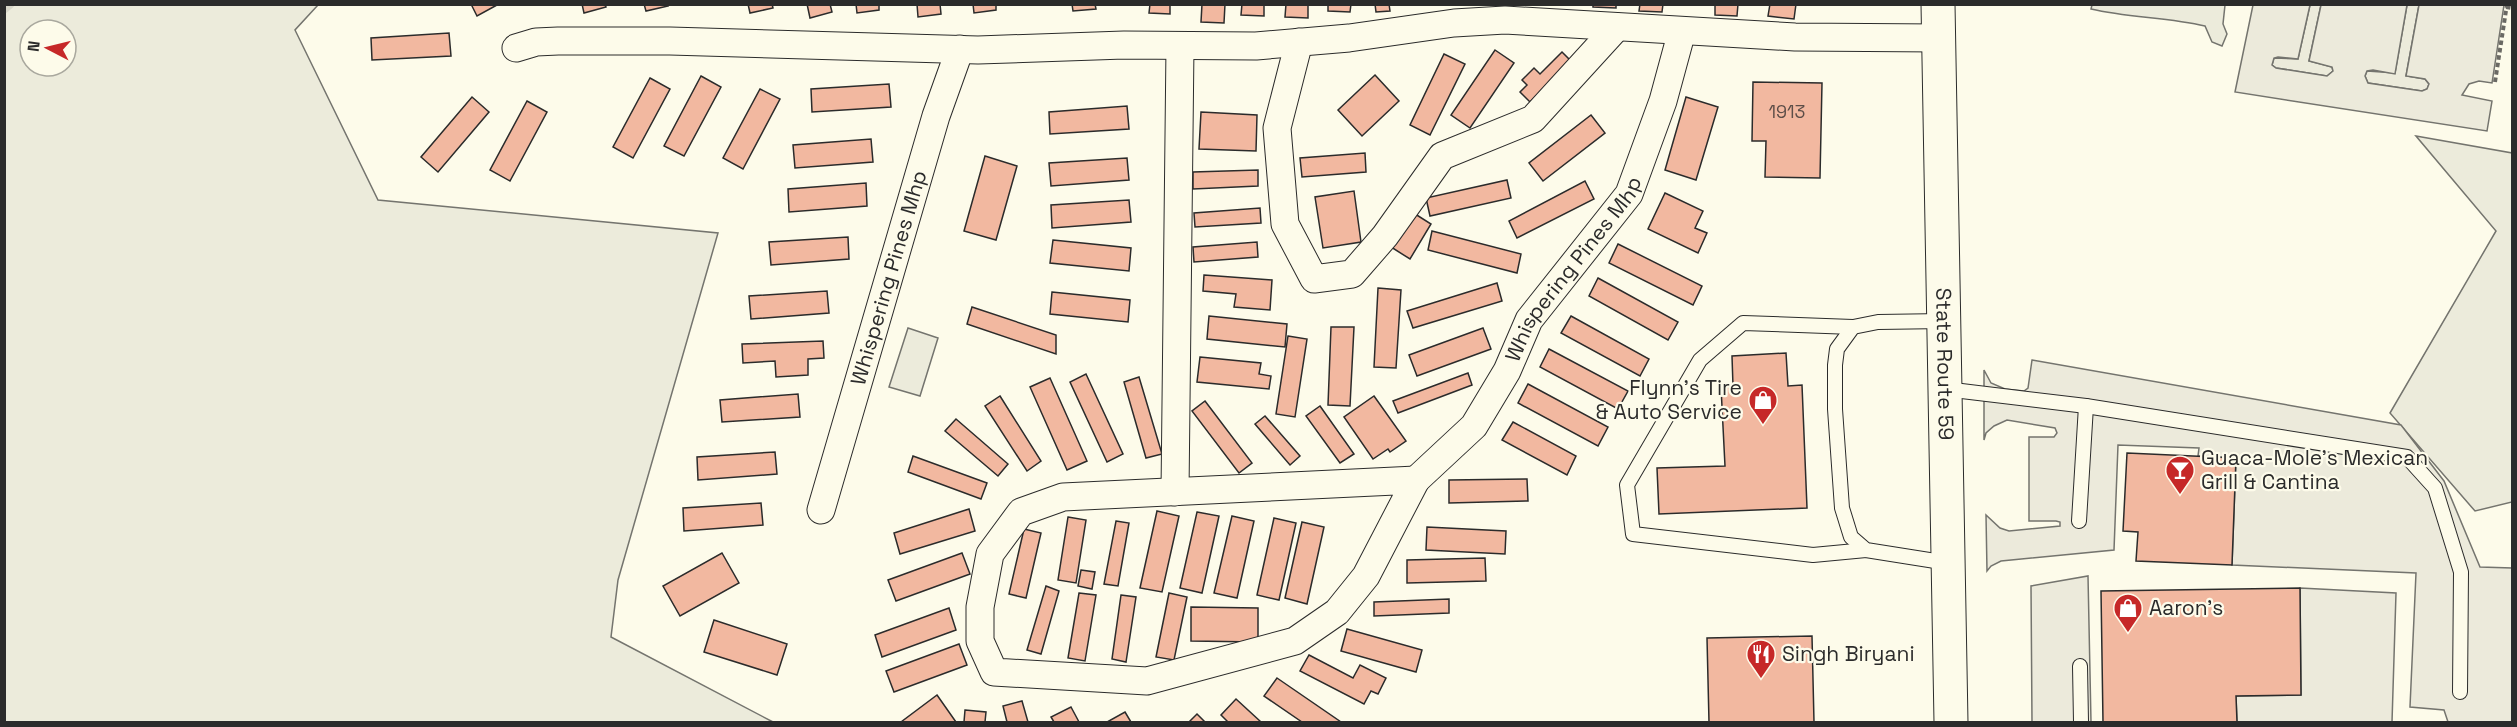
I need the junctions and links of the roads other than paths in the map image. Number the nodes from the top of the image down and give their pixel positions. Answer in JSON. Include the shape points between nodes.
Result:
{"nodes":[{"id":1,"x":1938,"y":4,"type":"edge"},
{"id":2,"x":1617,"y":27,"type":"junction"},
{"id":3,"x":1682,"y":31,"type":"junction"},
{"id":4,"x":1939,"y":38,"type":"junction"},
{"id":5,"x":1299,"y":42,"type":"junction"},
{"id":6,"x":1180,"y":46,"type":"junction"},
{"id":7,"x":516,"y":48,"type":"dead end"},
{"id":8,"x":960,"y":49,"type":"junction"},
{"id":9,"x":1944,"y":321,"type":"junction"},
{"id":10,"x":1854,"y":327,"type":"junction"},
{"id":11,"x":1945,"y":389,"type":"junction"},
{"id":12,"x":2086,"y":406,"type":"junction"},
{"id":13,"x":1416,"y":480,"type":"junction"},
{"id":14,"x":1174,"y":492,"type":"junction"},
{"id":15,"x":821,"y":510,"type":"dead end"},
{"id":16,"x":2079,"y":521,"type":"dead end"},
{"id":17,"x":1866,"y":550,"type":"junction"},
{"id":18,"x":1948,"y":563,"type":"junction"},
{"id":19,"x":2080,"y":666,"type":"dead end"},
{"id":20,"x":2460,"y":692,"type":"dead end"},
{"id":21,"x":1951,"y":723,"type":"edge"},
{"id":22,"x":2081,"y":723,"type":"edge"}],
"edges":[{"from":1,"to":4,"type":"main road","name":"State Route 59"},
{"from":2,"to":3,"type":"street"},
{"from":2,"to":5,"type":"street","via":[[1505,20]]},
{"from":2,"to":5,"type":"street","via":[[1533,119],[1442,156],[1385,236],[1352,274],[1314,279],[1285,224],[1277,128]]},
{"from":3,"to":4,"type":"street"},
{"from":3,"to":13,"type":"street","name":"Whispering Pines Mhp","via":[[1663,101],[1629,194],[1529,320],[1507,371],[1474,426]]},
{"from":4,"to":9,"type":"main road","name":"State Route 59"},
{"from":5,"to":6,"type":"street"},
{"from":6,"to":8,"type":"street"},
{"from":6,"to":14,"type":"street"},
{"from":7,"to":8,"type":"street","via":[[558,40]]},
{"from":8,"to":15,"type":"street","name":"Whispering Pines Mhp","via":[[936,116]]},
{"from":9,"to":10,"type":"lane","via":[[1878,322]]},
{"from":9,"to":11,"type":"main road","name":"State Route 59"},
{"from":10,"to":17,"type":"lane","via":[[1837,349],[1836,420],[1842,508],[1851,537]]},
{"from":10,"to":17,"type":"lane","via":[[1743,323],[1700,360],[1627,485],[1633,534],[1813,555]]},
{"from":11,"to":12,"type":"lane"},
{"from":11,"to":18,"type":"main road","name":"State Route 59"},
{"from":12,"to":16,"type":"lane"},
{"from":12,"to":20,"type":"lane","via":[[2407,457],[2434,488],[2461,572]]},
{"from":13,"to":14,"type":"street","name":"Whispering Pines Mhp"},
{"from":13,"to":14,"type":"street","name":"Whispering Pines Mhp","via":[[1366,576],[1337,612],[1295,641],[1147,681],[994,672],[980,641],[980,607],[990,554],[1021,512],[1063,497]]},
{"from":17,"to":18,"type":"lane"},
{"from":18,"to":21,"type":"main road","name":"State Route 59"},
{"from":19,"to":22,"type":"lane"}]}
